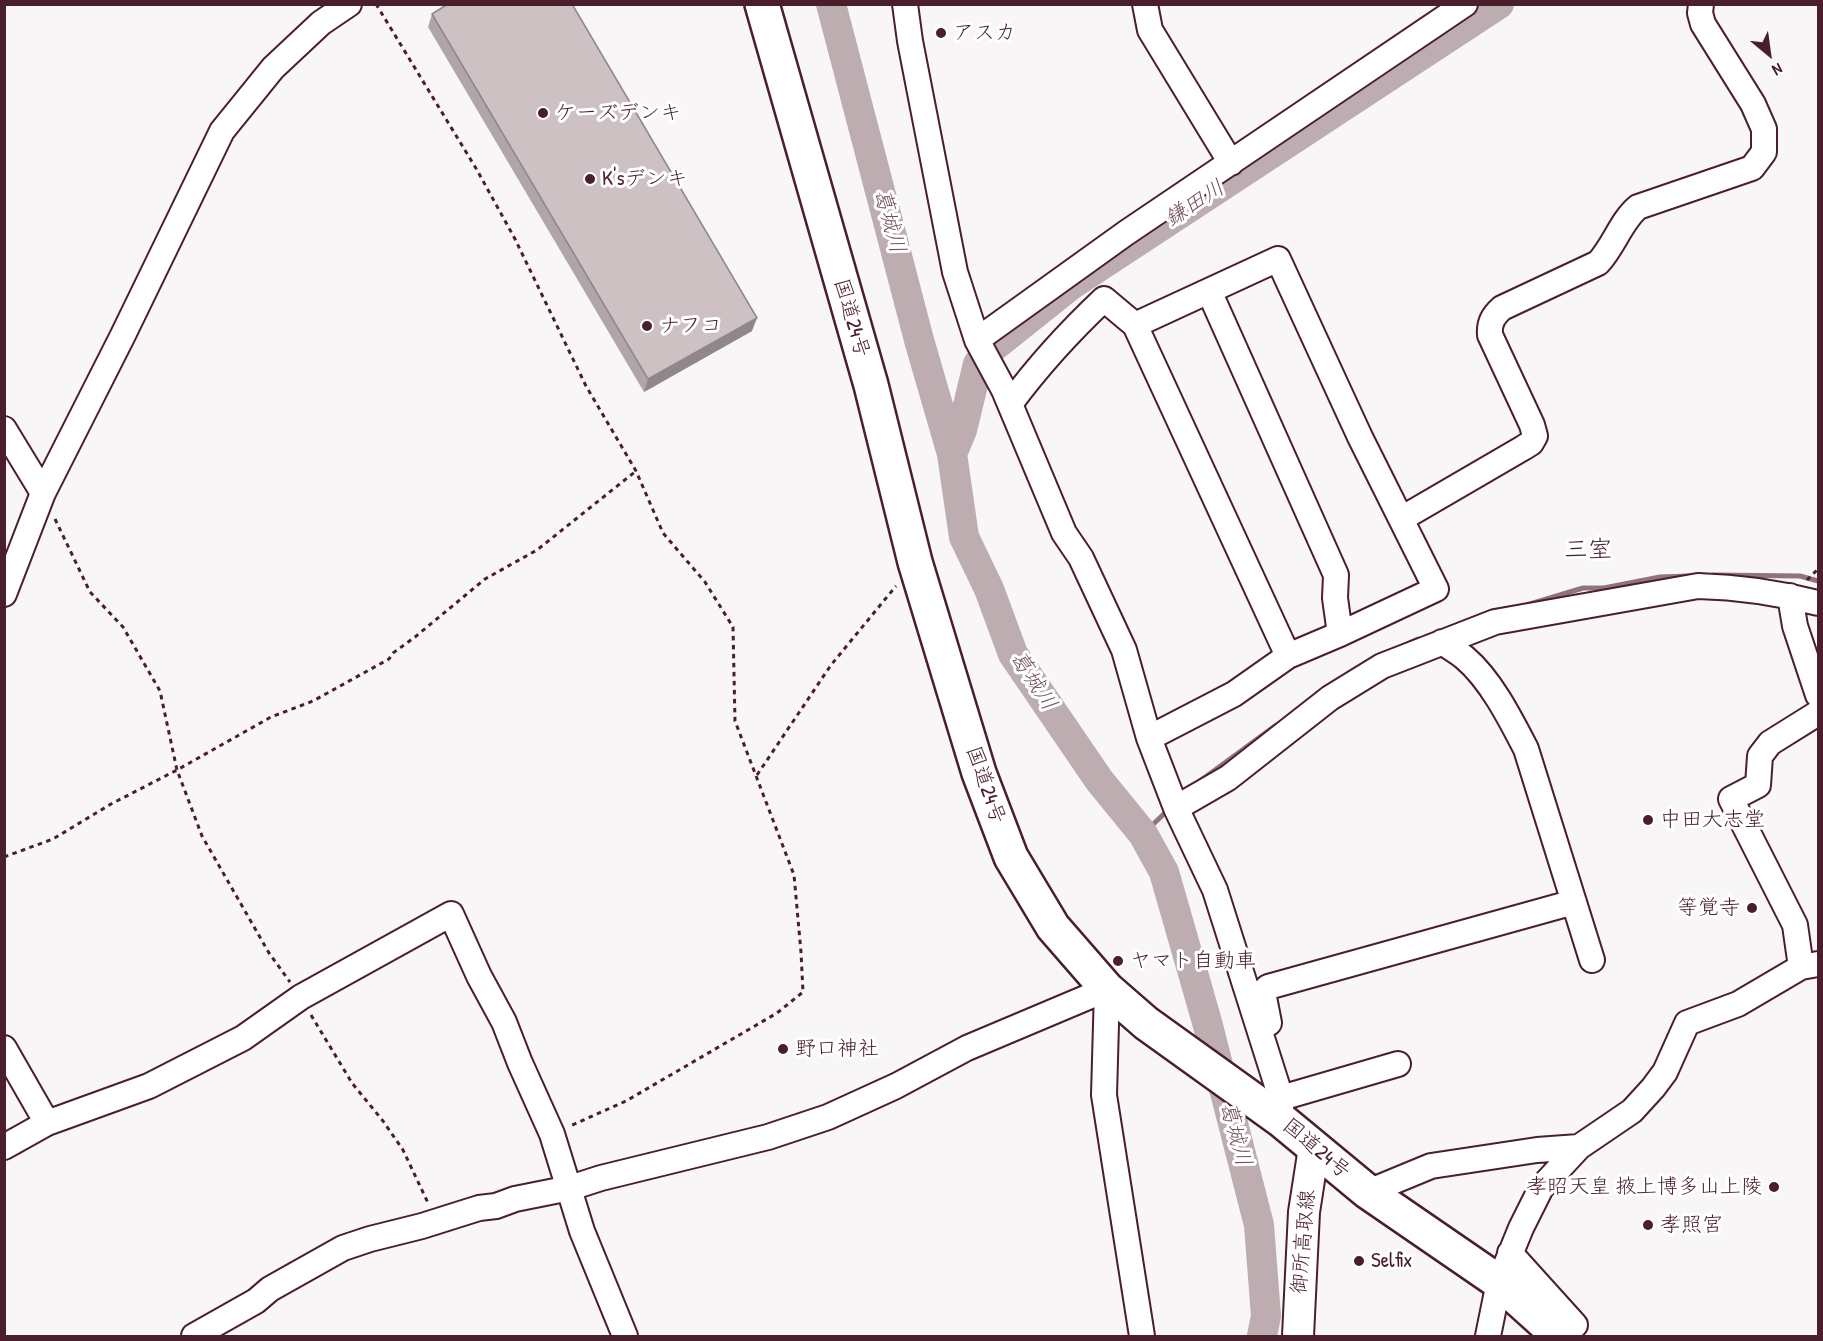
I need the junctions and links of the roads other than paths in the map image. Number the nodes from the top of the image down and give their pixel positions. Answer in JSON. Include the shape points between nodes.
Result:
{"nodes":[{"id":1,"x":350,"y":4,"type":"edge"},
{"id":2,"x":762,"y":4,"type":"edge"},
{"id":3,"x":905,"y":4,"type":"edge"},
{"id":4,"x":1145,"y":4,"type":"edge"},
{"id":5,"x":1465,"y":4,"type":"edge"},
{"id":6,"x":1701,"y":4,"type":"edge"},
{"id":7,"x":1231,"y":163,"type":"junction"},
{"id":8,"x":1209,"y":291,"type":"junction"},
{"id":9,"x":1135,"y":325,"type":"junction"},
{"id":10,"x":977,"y":340,"type":"junction"},
{"id":11,"x":1007,"y":397,"type":"junction"},
{"id":12,"x":4,"y":429,"type":"edge"},
{"id":13,"x":43,"y":493,"type":"junction"},
{"id":14,"x":1401,"y":519,"type":"junction"},
{"id":15,"x":4,"y":594,"type":"edge"},
{"id":16,"x":1790,"y":596,"type":"junction"},
{"id":17,"x":1818,"y":603,"type":"edge"},
{"id":18,"x":1340,"y":634,"type":"junction"},
{"id":19,"x":1442,"y":642,"type":"junction"},
{"id":20,"x":1288,"y":656,"type":"junction"},
{"id":21,"x":1818,"y":695,"type":"edge"},
{"id":22,"x":1818,"y":713,"type":"edge"},
{"id":23,"x":1149,"y":738,"type":"junction"},
{"id":24,"x":1176,"y":808,"type":"junction"},
{"id":25,"x":1574,"y":902,"type":"junction"},
{"id":26,"x":1593,"y":960,"type":"dead end"},
{"id":27,"x":1810,"y":965,"type":"edge"},
{"id":28,"x":1107,"y":989,"type":"junction"},
{"id":29,"x":4,"y":1048,"type":"edge"},
{"id":30,"x":1398,"y":1064,"type":"dead end"},
{"id":31,"x":1277,"y":1104,"type":"junction"},
{"id":32,"x":46,"y":1123,"type":"junction"},
{"id":33,"x":4,"y":1147,"type":"edge"},
{"id":34,"x":1579,"y":1147,"type":"junction"},
{"id":35,"x":1314,"y":1148,"type":"junction"},
{"id":36,"x":570,"y":1188,"type":"junction"},
{"id":37,"x":1368,"y":1192,"type":"junction"},
{"id":38,"x":1505,"y":1268,"type":"junction"},
{"id":39,"x":1573,"y":1333,"type":"edge"},
{"id":40,"x":194,"y":1336,"type":"edge"},
{"id":41,"x":625,"y":1336,"type":"edge"},
{"id":42,"x":1142,"y":1336,"type":"edge"},
{"id":43,"x":1298,"y":1336,"type":"edge"},
{"id":44,"x":1488,"y":1336,"type":"edge"}],
"edges":[{"from":1,"to":13,"type":"street","via":[[321,23],[273,68],[222,131]]},
{"from":2,"to":28,"type":"highway","name":"国道24号","via":[[871,385],[915,562],[979,773],[1011,858],[1053,927]]},
{"from":3,"to":10,"type":"street","via":[[955,272]]},
{"from":4,"to":7,"type":"street","via":[[1150,30]]},
{"from":5,"to":7,"type":"street"},
{"from":6,"to":14,"type":"street","via":[[1703,24],[1753,104],[1764,129],[1764,152],[1752,168],[1638,207],[1598,263],[1496,314],[1490,335],[1535,436],[1523,448]]},
{"from":7,"to":10,"type":"street"},
{"from":8,"to":9,"type":"street"},
{"from":8,"to":14,"type":"street","via":[[1278,259]]},
{"from":8,"to":18,"type":"street","via":[[1336,575]]},
{"from":9,"to":11,"type":"street","via":[[1104,299]]},
{"from":9,"to":20,"type":"street"},
{"from":10,"to":11,"type":"street"},
{"from":11,"to":23,"type":"street","via":[[1065,532],[1124,650]]},
{"from":12,"to":13,"type":"street"},
{"from":13,"to":15,"type":"street"},
{"from":14,"to":18,"type":"street","via":[[1436,590]]},
{"from":16,"to":17,"type":"street"},
{"from":16,"to":19,"type":"street","via":[[1698,586],[1496,622]]},
{"from":16,"to":21,"type":"street","via":[[1795,626]]},
{"from":18,"to":20,"type":"street"},
{"from":19,"to":24,"type":"street","via":[[1382,666],[1330,698],[1228,778]]},
{"from":19,"to":25,"type":"street","via":[[1467,659],[1511,719],[1526,749]]},
{"from":20,"to":23,"type":"street","via":[[1234,694]]},
{"from":22,"to":27,"type":"street","via":[[1770,743],[1760,756],[1758,785],[1731,799],[1795,925]]},
{"from":23,"to":24,"type":"street"},
{"from":24,"to":31,"type":"street","via":[[1215,890]]},
{"from":25,"to":26,"type":"street"},
{"from":25,"to":31,"type":"street","via":[[1268,987],[1263,992],[1264,1005],[1280,1066]]},
{"from":27,"to":34,"type":"street","via":[[1738,1004],[1687,1023],[1665,1072],[1653,1088],[1632,1111]]},
{"from":28,"to":31,"type":"highway","name":"国道24号","via":[[1146,1023]]},
{"from":28,"to":36,"type":"street","via":[[967,1048],[828,1117],[768,1137]]},
{"from":28,"to":42,"type":"street","via":[[1104,1095]]},
{"from":29,"to":32,"type":"street"},
{"from":30,"to":31,"type":"street"},
{"from":31,"to":35,"type":"highway","name":"国道24号"},
{"from":32,"to":33,"type":"street"},
{"from":32,"to":36,"type":"street","via":[[149,1086],[243,1038],[300,997],[451,914],[504,1022],[552,1134]]},
{"from":34,"to":37,"type":"street","via":[[1431,1166]]},
{"from":34,"to":38,"type":"street","via":[[1541,1188]]},
{"from":35,"to":37,"type":"highway","name":"国道24号"},
{"from":35,"to":43,"type":"main road","name":"御所高取線","via":[[1304,1212]]},
{"from":36,"to":40,"type":"street","via":[[479,1208],[343,1248]]},
{"from":36,"to":41,"type":"street","via":[[582,1231]]},
{"from":37,"to":38,"type":"highway","name":"国道24号"},
{"from":38,"to":39,"type":"highway","name":"国道24号","via":[[1541,1318]]},
{"from":38,"to":44,"type":"street"}]}
